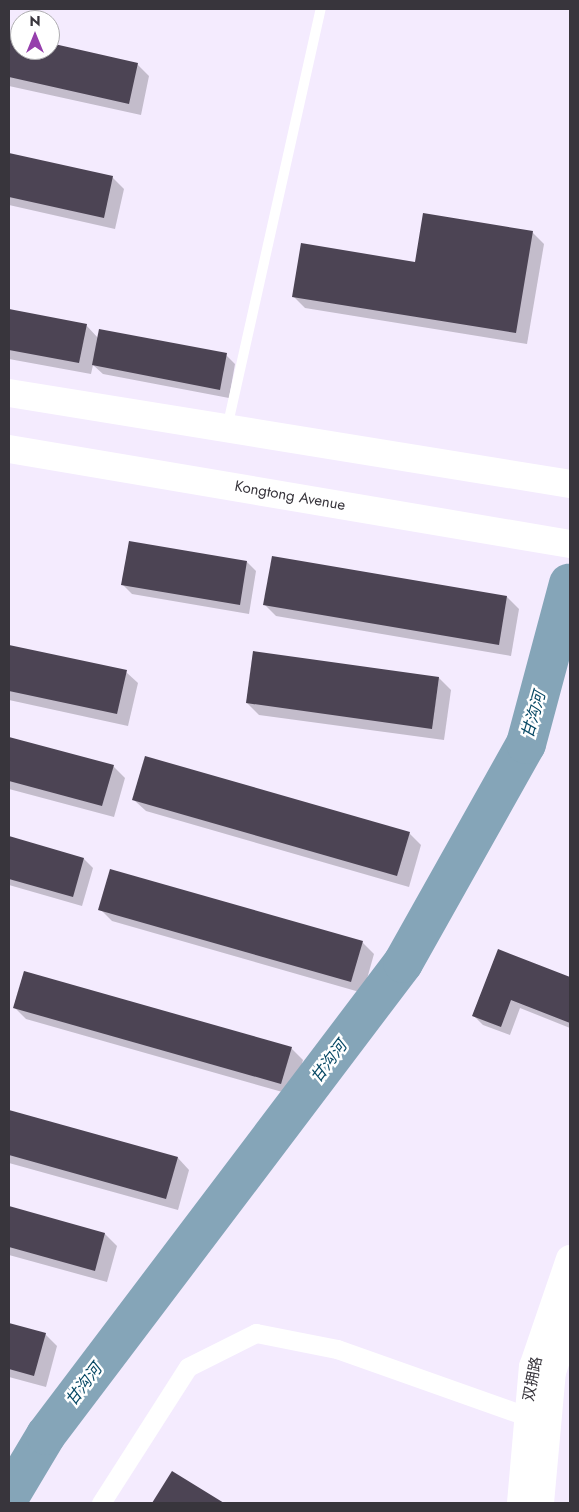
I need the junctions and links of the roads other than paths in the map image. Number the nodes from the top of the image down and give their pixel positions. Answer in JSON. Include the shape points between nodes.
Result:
{"nodes":[{"id":1,"x":321,"y":9,"type":"edge"},
{"id":2,"x":9,"y":393,"type":"edge"},
{"id":3,"x":227,"y":429,"type":"junction"},
{"id":4,"x":9,"y":449,"type":"edge"},
{"id":5,"x":570,"y":484,"type":"edge"},
{"id":6,"x":570,"y":544,"type":"edge"},
{"id":7,"x":570,"y":1259,"type":"edge"},
{"id":8,"x":570,"y":1318,"type":"edge"},
{"id":9,"x":526,"y":1416,"type":"junction"},
{"id":10,"x":101,"y":1503,"type":"edge"},
{"id":11,"x":521,"y":1503,"type":"edge"},
{"id":12,"x":540,"y":1503,"type":"edge"}],
"edges":[{"from":1,"to":3,"type":"lane"},
{"from":2,"to":3,"type":"main road"},
{"from":3,"to":5,"type":"main road"},
{"from":4,"to":6,"type":"main road","name":"Kongtong Avenue"},
{"from":7,"to":9,"type":"main road","name":"双拥路","via":[[533,1366]]},
{"from":8,"to":12,"type":"main road","name":"双拥路","via":[[552,1372]]},
{"from":9,"to":10,"type":"street","via":[[337,1349],[256,1333],[188,1367]]},
{"from":9,"to":11,"type":"main road","name":"双拥路"}]}
